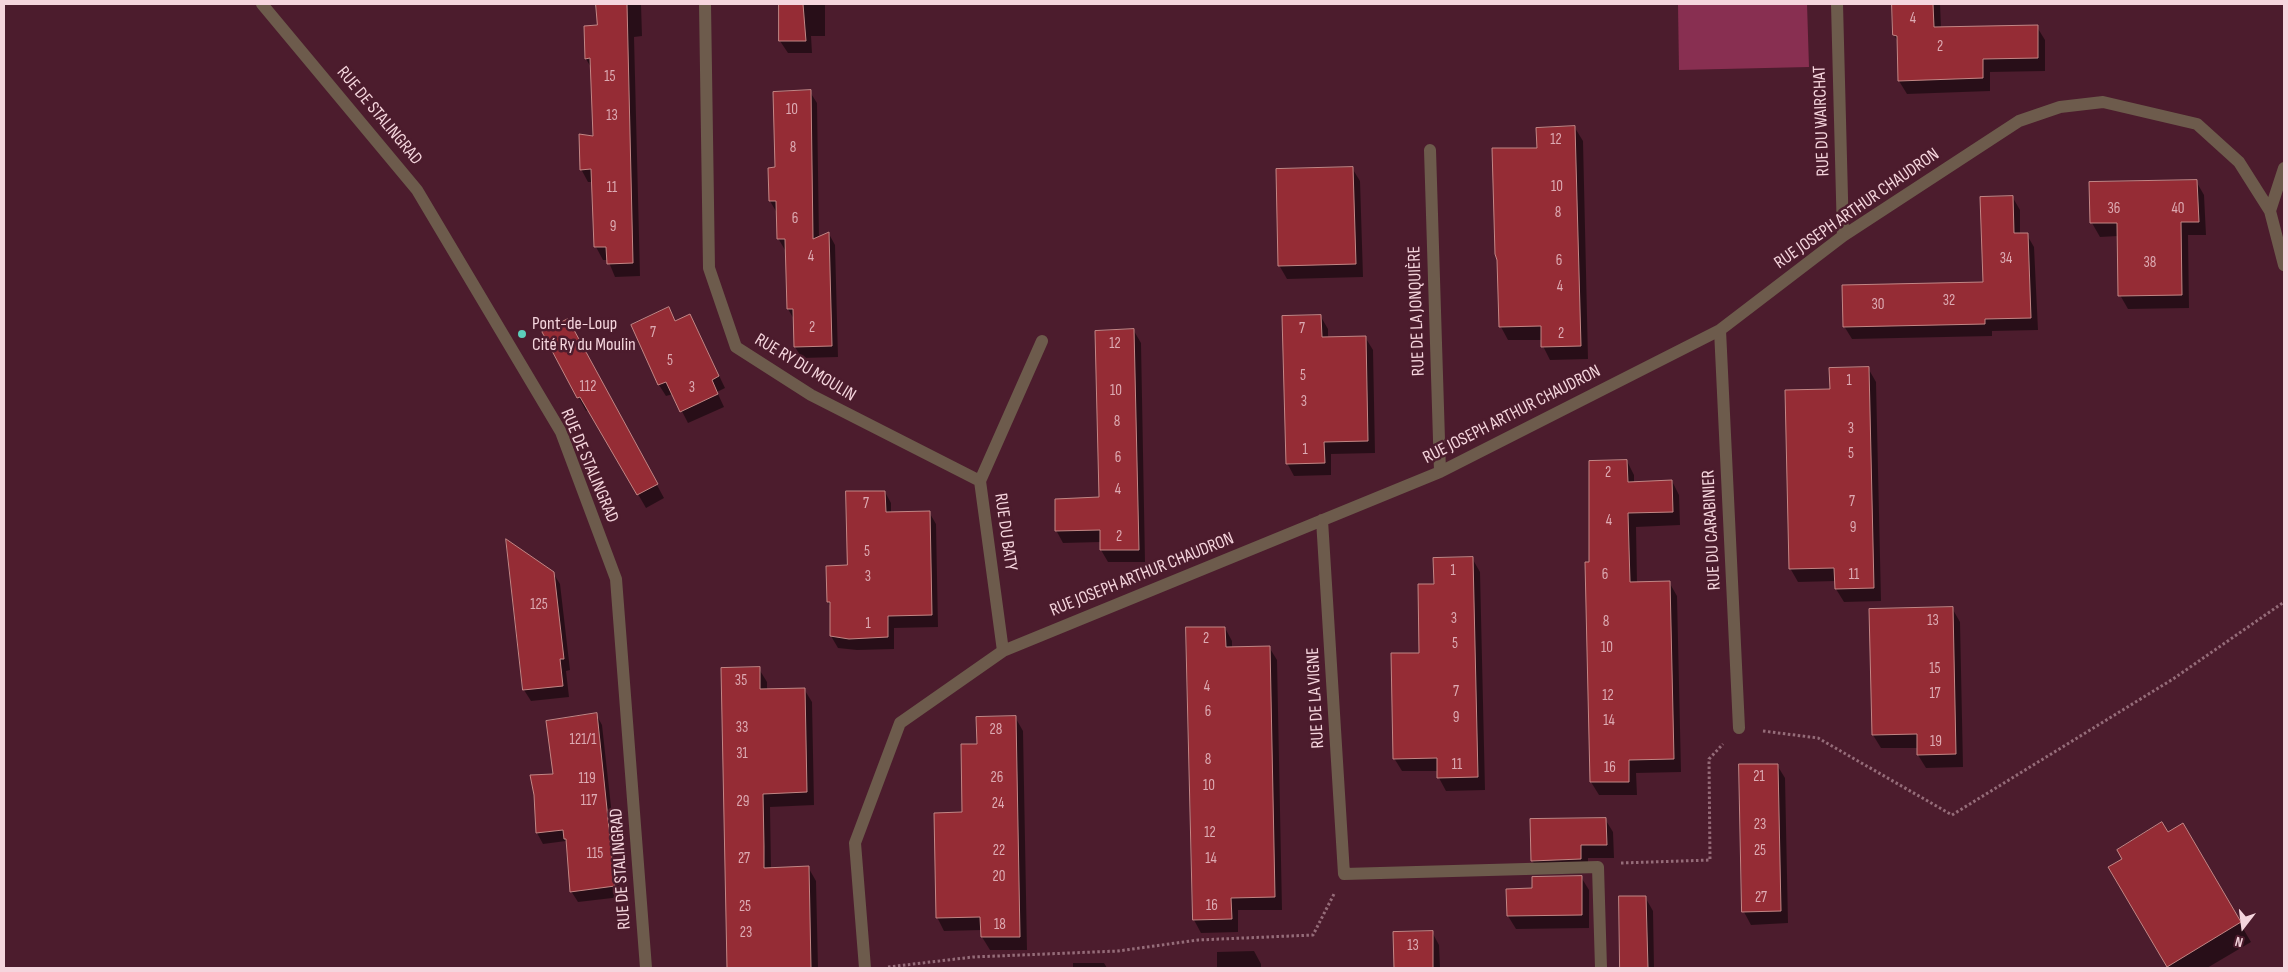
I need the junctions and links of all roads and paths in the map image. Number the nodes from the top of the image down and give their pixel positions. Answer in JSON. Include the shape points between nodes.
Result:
{"nodes":[{"id":1,"x":262,"y":4,"type":"edge"},
{"id":2,"x":705,"y":4,"type":"edge"},
{"id":3,"x":1836,"y":4,"type":"edge"},
{"id":4,"x":1430,"y":150,"type":"dead end"},
{"id":5,"x":2284,"y":168,"type":"edge"},
{"id":6,"x":2270,"y":211,"type":"junction"},
{"id":7,"x":1843,"y":236,"type":"junction"},
{"id":8,"x":2284,"y":265,"type":"edge"},
{"id":9,"x":1720,"y":330,"type":"junction"},
{"id":10,"x":1042,"y":342,"type":"dead end"},
{"id":11,"x":1440,"y":472,"type":"junction"},
{"id":12,"x":980,"y":481,"type":"junction"},
{"id":13,"x":1322,"y":520,"type":"junction"},
{"id":14,"x":2284,"y":602,"type":"edge"},
{"id":15,"x":1003,"y":651,"type":"junction"},
{"id":16,"x":1739,"y":728,"type":"junction"},
{"id":17,"x":1598,"y":867,"type":"junction"},
{"id":18,"x":1344,"y":874,"type":"junction"},
{"id":19,"x":881,"y":967,"type":"edge"},
{"id":20,"x":646,"y":968,"type":"edge"},
{"id":21,"x":865,"y":968,"type":"edge"},
{"id":22,"x":1601,"y":968,"type":"edge"}],
"edges":[{"from":1,"to":20,"type":"street","name":"RUE DE STALINGRAD","via":[[417,190],[561,432],[616,578]]},
{"from":2,"to":12,"type":"street","name":"RUE RY DU MOULIN","via":[[709,268],[736,347],[811,395]]},
{"from":3,"to":7,"type":"street","name":"RUE DU WAIRCHAT"},
{"from":4,"to":11,"type":"street","name":"RUE DE LA JONQUIÈRE"},
{"from":5,"to":6,"type":"street"},
{"from":6,"to":7,"type":"street","name":"RUE JOSEPH ARTHUR CHAUDRON","via":[[2239,162],[2197,124],[2103,102],[2060,107],[2019,121]]},
{"from":6,"to":8,"type":"street","name":"RUE JOSEPH ARTHUR CHAUDRON"},
{"from":7,"to":9,"type":"street","name":"RUE JOSEPH ARTHUR CHAUDRON"},
{"from":9,"to":11,"type":"street","name":"RUE JOSEPH ARTHUR CHAUDRON"},
{"from":9,"to":16,"type":"street","name":"RUE DU CARABINIER"},
{"from":10,"to":12,"type":"street","name":"RUE DU BATY"},
{"from":11,"to":13,"type":"street","name":"RUE JOSEPH ARTHUR CHAUDRON"},
{"from":12,"to":15,"type":"street","name":"RUE DU BATY"},
{"from":13,"to":15,"type":"street","name":"RUE JOSEPH ARTHUR CHAUDRON"},
{"from":13,"to":18,"type":"street","name":"RUE DE LA VIGNE"},
{"from":14,"to":16,"type":"path","via":[[2174,679],[1952,816],[1818,738]]},
{"from":15,"to":21,"type":"street","name":"RUE JOSEPH ARTHUR CHAUDRON","via":[[900,723],[855,843]]},
{"from":16,"to":17,"type":"path","via":[[1709,759],[1710,860],[1617,863]]},
{"from":17,"to":18,"type":"street"},
{"from":17,"to":22,"type":"street"},
{"from":18,"to":19,"type":"path","via":[[1313,935],[1198,940],[1118,951],[973,957]]}]}
